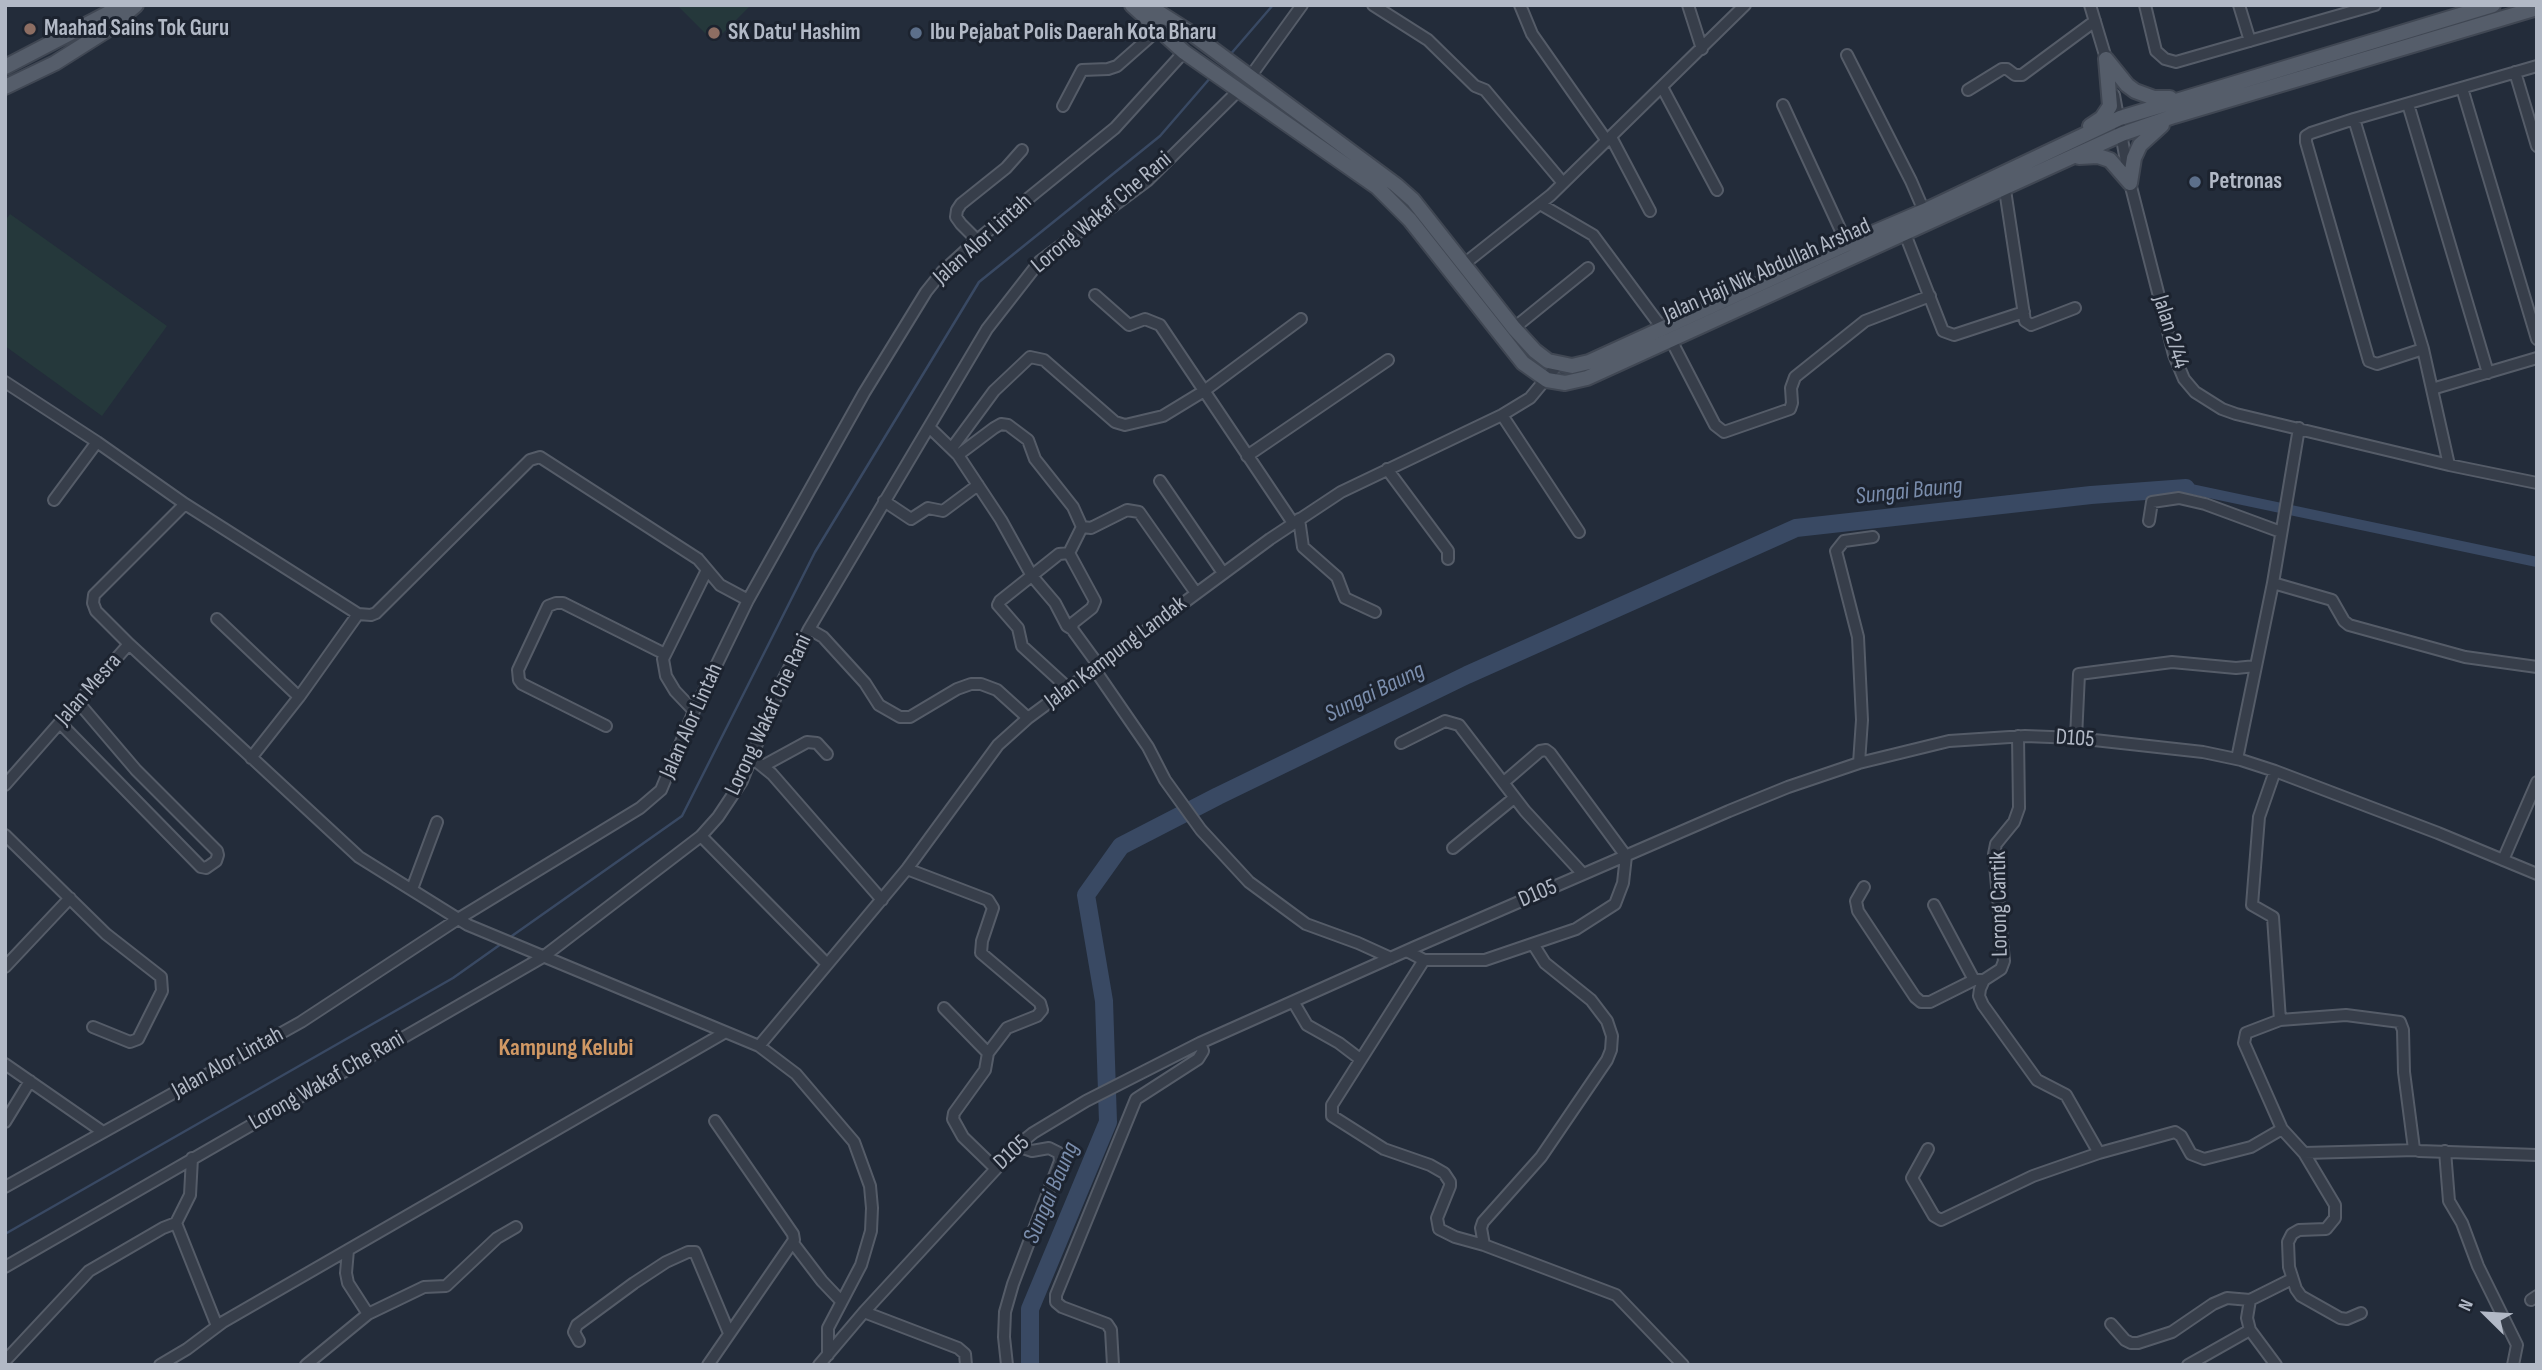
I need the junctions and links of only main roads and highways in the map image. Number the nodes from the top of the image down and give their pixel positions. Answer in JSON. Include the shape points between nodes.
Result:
{"nodes":[{"id":1,"x":124,"y":5,"type":"edge"},
{"id":2,"x":136,"y":5,"type":"edge"},
{"id":3,"x":1132,"y":5,"type":"edge"},
{"id":4,"x":1147,"y":5,"type":"edge"},
{"id":5,"x":2493,"y":5,"type":"edge"},
{"id":6,"x":2537,"y":8,"type":"edge"},
{"id":7,"x":2453,"y":11,"type":"edge"},
{"id":8,"x":5,"y":67,"type":"edge"},
{"id":9,"x":5,"y":87,"type":"edge"},
{"id":10,"x":2189,"y":97,"type":"junction"},
{"id":11,"x":2174,"y":116,"type":"junction"},
{"id":12,"x":2066,"y":143,"type":"junction"},
{"id":13,"x":2075,"y":157,"type":"junction"},
{"id":14,"x":1667,"y":334,"type":"junction"}],
"edges":[{"from":1,"to":8,"type":"main road"},
{"from":2,"to":9,"type":"main road","via":[[55,63]]},
{"from":3,"to":14,"type":"main road","name":"Jalan Haji Nik Abdullah Arshad","via":[[1187,54],[1395,203],[1523,363],[1547,380],[1565,383],[1587,378]]},
{"from":4,"to":14,"type":"main road","name":"Jalan Haji Nik Abdullah Arshad","via":[[1413,200],[1514,328],[1548,360],[1572,366]]},
{"from":5,"to":7,"type":"main road","name":"Jalan Haji Nik Abdullah Arshad"},
{"from":6,"to":11,"type":"main road","name":"Jalan Haji Nik Abdullah Arshad"},
{"from":7,"to":10,"type":"main road","name":"Jalan Haji Nik Abdullah Arshad"},
{"from":10,"to":12,"type":"main road","name":"Jalan Haji Nik Abdullah Arshad","via":[[2120,118]]},
{"from":10,"to":12,"type":"main road","via":[[2143,95],[2127,85],[2106,59],[2111,99],[2107,112]]},
{"from":11,"to":13,"type":"main road","name":"Jalan Haji Nik Abdullah Arshad"},
{"from":11,"to":13,"type":"main road","via":[[2144,138],[2134,158],[2130,183],[2104,157]]},
{"from":12,"to":14,"type":"main road","name":"Jalan Haji Nik Abdullah Arshad"},
{"from":13,"to":14,"type":"main road","name":"Jalan Haji Nik Abdullah Arshad"}]}
